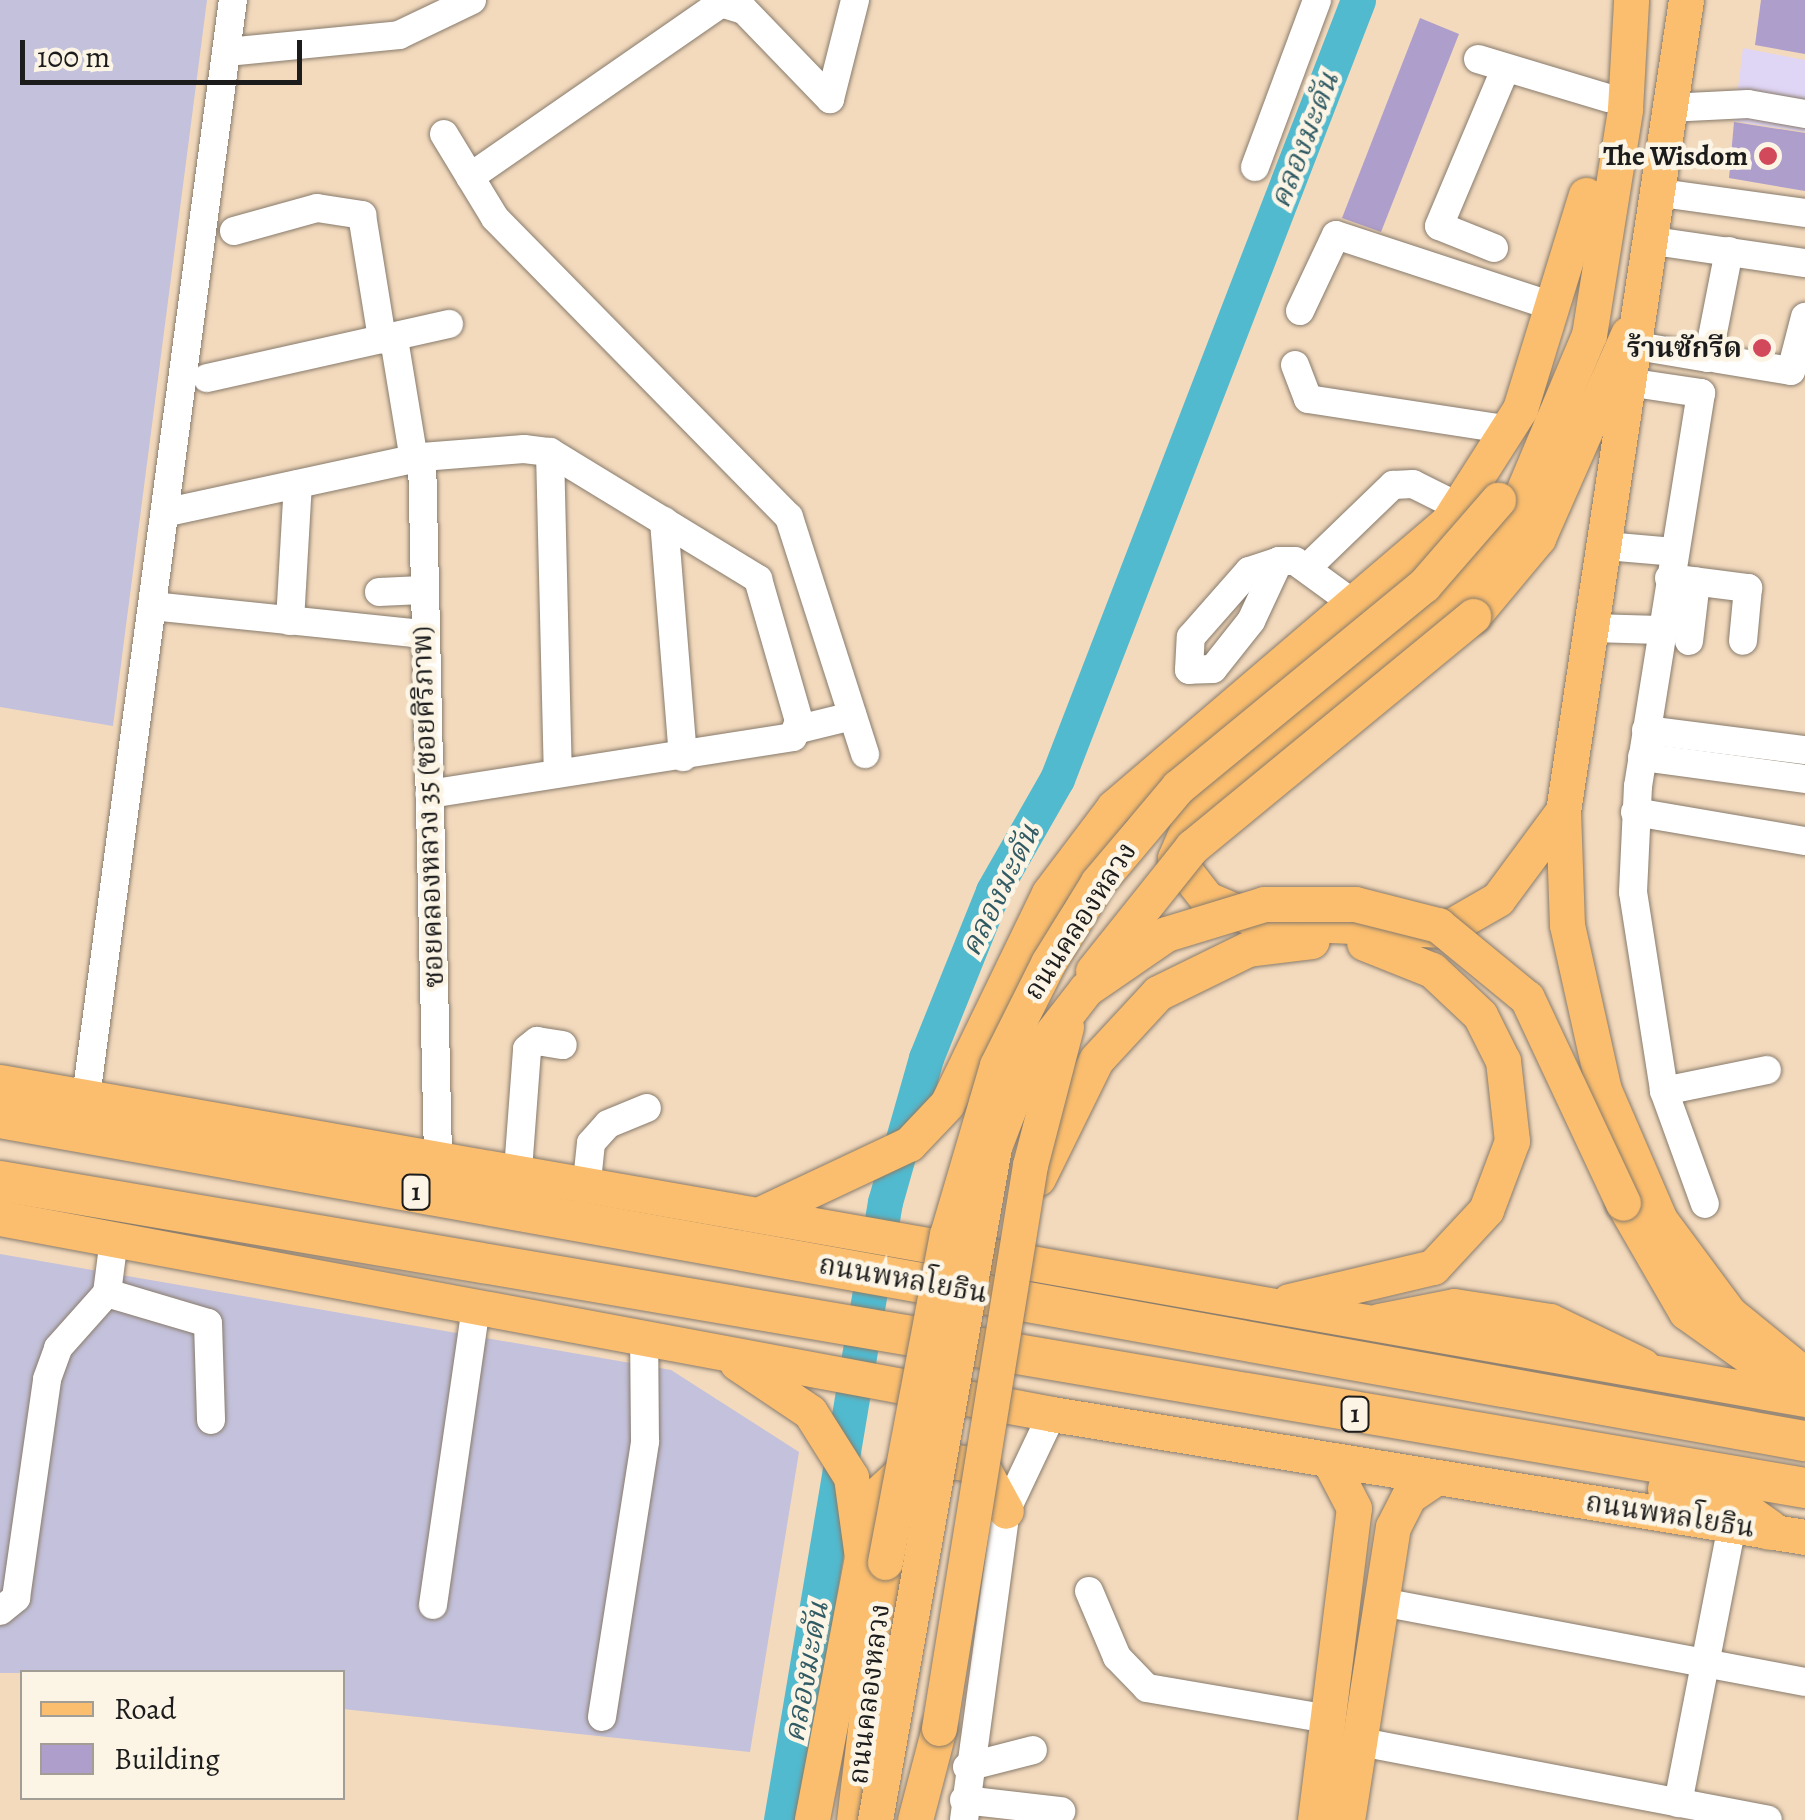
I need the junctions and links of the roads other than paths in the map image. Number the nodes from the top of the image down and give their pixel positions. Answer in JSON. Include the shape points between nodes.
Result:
{"nodes":[{"id":1,"x":233,"y":0,"type":"edge"},
{"id":2,"x":472,"y":0,"type":"edge"},
{"id":3,"x":855,"y":0,"type":"edge"},
{"id":4,"x":1317,"y":0,"type":"edge"},
{"id":5,"x":1631,"y":0,"type":"edge"},
{"id":6,"x":1686,"y":0,"type":"edge"},
{"id":7,"x":227,"y":52,"type":"junction"},
{"id":8,"x":1478,"y":59,"type":"dead end"},
{"id":9,"x":1622,"y":64,"type":"junction"},
{"id":10,"x":1505,"y":70,"type":"junction"},
{"id":11,"x":1608,"y":98,"type":"junction"},
{"id":12,"x":1668,"y":108,"type":"junction"},
{"id":13,"x":1805,"y":114,"type":"edge"},
{"id":14,"x":444,"y":134,"type":"dead end"},
{"id":15,"x":1255,"y":167,"type":"dead end"},
{"id":16,"x":470,"y":178,"type":"junction"},
{"id":17,"x":1654,"y":192,"type":"junction"},
{"id":18,"x":1586,"y":195,"type":"junction"},
{"id":19,"x":1805,"y":213,"type":"edge"},
{"id":20,"x":234,"y":231,"type":"dead end"},
{"id":21,"x":1647,"y":240,"type":"junction"},
{"id":22,"x":1494,"y":248,"type":"dead end"},
{"id":23,"x":1729,"y":251,"type":"junction"},
{"id":24,"x":1805,"y":263,"type":"edge"},
{"id":25,"x":1552,"y":306,"type":"junction"},
{"id":26,"x":1636,"y":309,"type":"junction"},
{"id":27,"x":1300,"y":311,"type":"dead end"},
{"id":28,"x":1805,"y":317,"type":"edge"},
{"id":29,"x":448,"y":324,"type":"dead end"},
{"id":30,"x":388,"y":339,"type":"junction"},
{"id":31,"x":1637,"y":346,"type":"junction"},
{"id":32,"x":1718,"y":359,"type":"dead end"},
{"id":33,"x":1295,"y":365,"type":"dead end"},
{"id":34,"x":207,"y":378,"type":"dead end"},
{"id":35,"x":1634,"y":382,"type":"junction"},
{"id":36,"x":1510,"y":430,"type":"junction"},
{"id":37,"x":550,"y":452,"type":"junction"},
{"id":38,"x":418,"y":459,"type":"junction"},
{"id":39,"x":298,"y":484,"type":"junction"},
{"id":40,"x":1459,"y":507,"type":"junction"},
{"id":41,"x":168,"y":512,"type":"junction"},
{"id":42,"x":664,"y":521,"type":"junction"},
{"id":43,"x":1606,"y":546,"type":"junction"},
{"id":44,"x":1279,"y":561,"type":"dead end"},
{"id":45,"x":1309,"y":566,"type":"junction"},
{"id":46,"x":1680,"y":570,"type":"junction"},
{"id":47,"x":422,"y":590,"type":"junction"},
{"id":48,"x":379,"y":592,"type":"dead end"},
{"id":49,"x":1354,"y":604,"type":"junction"},
{"id":50,"x":152,"y":606,"type":"junction"},
{"id":51,"x":290,"y":621,"type":"junction"},
{"id":52,"x":1592,"y":628,"type":"junction"},
{"id":53,"x":1660,"y":630,"type":"junction"},
{"id":54,"x":422,"y":634,"type":"junction"},
{"id":55,"x":1743,"y":641,"type":"dead end"},
{"id":56,"x":1689,"y":642,"type":"dead end"},
{"id":57,"x":1218,"y":714,"type":"junction"},
{"id":58,"x":852,"y":716,"type":"junction"},
{"id":59,"x":800,"y":730,"type":"junction"},
{"id":60,"x":1644,"y":743,"type":"junction"},
{"id":61,"x":1805,"y":750,"type":"edge"},
{"id":62,"x":865,"y":754,"type":"dead end"},
{"id":63,"x":683,"y":757,"type":"junction"},
{"id":64,"x":558,"y":773,"type":"junction"},
{"id":65,"x":1805,"y":780,"type":"edge"},
{"id":66,"x":428,"y":794,"type":"junction"},
{"id":67,"x":1563,"y":811,"type":"junction"},
{"id":68,"x":1635,"y":812,"type":"junction"},
{"id":69,"x":1805,"y":841,"type":"edge"},
{"id":70,"x":1176,"y":852,"type":"junction"},
{"id":71,"x":563,"y":1045,"type":"dead end"},
{"id":72,"x":1767,"y":1070,"type":"dead end"},
{"id":73,"x":0,"y":1082,"type":"edge"},
{"id":74,"x":1664,"y":1091,"type":"junction"},
{"id":75,"x":86,"y":1097,"type":"junction"},
{"id":76,"x":647,"y":1108,"type":"dead end"},
{"id":77,"x":0,"y":1118,"type":"edge"},
{"id":78,"x":438,"y":1157,"type":"junction"},
{"id":79,"x":518,"y":1170,"type":"junction"},
{"id":80,"x":0,"y":1180,"type":"edge"},
{"id":81,"x":587,"y":1181,"type":"junction"},
{"id":82,"x":1705,"y":1204,"type":"dead end"},
{"id":83,"x":760,"y":1214,"type":"junction"},
{"id":84,"x":1022,"y":1217,"type":"junction"},
{"id":85,"x":0,"y":1218,"type":"edge"},
{"id":86,"x":114,"y":1239,"type":"junction"},
{"id":87,"x":835,"y":1248,"type":"junction"},
{"id":88,"x":919,"y":1264,"type":"junction"},
{"id":89,"x":107,"y":1293,"type":"junction"},
{"id":90,"x":476,"y":1305,"type":"junction"},
{"id":91,"x":1268,"y":1305,"type":"junction"},
{"id":92,"x":644,"y":1336,"type":"junction"},
{"id":93,"x":710,"y":1348,"type":"junction"},
{"id":94,"x":1805,"y":1378,"type":"edge"},
{"id":95,"x":1805,"y":1398,"type":"edge"},
{"id":96,"x":1052,"y":1414,"type":"junction"},
{"id":97,"x":212,"y":1420,"type":"dead end"},
{"id":98,"x":1805,"y":1441,"type":"edge"},
{"id":99,"x":1581,"y":1453,"type":"junction"},
{"id":100,"x":1329,"y":1460,"type":"junction"},
{"id":101,"x":1436,"y":1478,"type":"junction"},
{"id":102,"x":1805,"y":1488,"type":"edge"},
{"id":103,"x":1006,"y":1511,"type":"junction"},
{"id":104,"x":1768,"y":1531,"type":"edge"},
{"id":105,"x":874,"y":1559,"type":"junction"},
{"id":106,"x":1088,"y":1591,"type":"dead end"},
{"id":107,"x":432,"y":1605,"type":"dead end"},
{"id":108,"x":0,"y":1611,"type":"edge"},
{"id":109,"x":1380,"y":1613,"type":"junction"},
{"id":110,"x":1340,"y":1618,"type":"junction"},
{"id":111,"x":1706,"y":1662,"type":"junction"},
{"id":112,"x":1805,"y":1682,"type":"edge"},
{"id":113,"x":602,"y":1718,"type":"dead end"},
{"id":114,"x":1328,"y":1720,"type":"junction"},
{"id":115,"x":939,"y":1728,"type":"junction"},
{"id":116,"x":1362,"y":1742,"type":"junction"},
{"id":117,"x":1034,"y":1750,"type":"dead end"},
{"id":118,"x":967,"y":1767,"type":"junction"},
{"id":119,"x":1678,"y":1803,"type":"junction"},
{"id":120,"x":964,"y":1810,"type":"edge"},
{"id":121,"x":1061,"y":1811,"type":"dead end"},
{"id":122,"x":1358,"y":1819,"type":"edge"},
{"id":123,"x":812,"y":1820,"type":"edge"},
{"id":124,"x":833,"y":1820,"type":"edge"},
{"id":125,"x":854,"y":1820,"type":"edge"},
{"id":126,"x":876,"y":1820,"type":"edge"},
{"id":127,"x":915,"y":1820,"type":"edge"},
{"id":128,"x":932,"y":1820,"type":"edge"},
{"id":129,"x":1315,"y":1820,"type":"edge"},
{"id":130,"x":1768,"y":1820,"type":"edge"}],
"edges":[{"from":1,"to":7,"type":"street"},
{"from":2,"to":7,"type":"street","via":[[399,35]]},
{"from":3,"to":16,"type":"street","via":[[830,99],[744,10],[721,4]]},
{"from":4,"to":15,"type":"street"},
{"from":5,"to":9,"type":"main road"},
{"from":6,"to":12,"type":"main road"},
{"from":7,"to":41,"type":"street"},
{"from":8,"to":10,"type":"street"},
{"from":9,"to":11,"type":"main road","name":"ถนนคลองหลวง"},
{"from":9,"to":70,"type":"main road","via":[[1625,109],[1588,335],[1509,524],[1402,641],[1195,811]]},
{"from":10,"to":11,"type":"street"},
{"from":10,"to":22,"type":"street","via":[[1438,226]]},
{"from":11,"to":18,"type":"main road","name":"ถนนคลองหลวง"},
{"from":12,"to":13,"type":"street","via":[[1748,104]]},
{"from":12,"to":17,"type":"main road"},
{"from":14,"to":16,"type":"street"},
{"from":16,"to":58,"type":"street","via":[[495,218],[789,517]]},
{"from":17,"to":19,"type":"street"},
{"from":17,"to":21,"type":"main road"},
{"from":18,"to":25,"type":"main road"},
{"from":18,"to":105,"type":"main road","name":"ถนนคลองหลวง","bridge":true,"via":[[1575,313],[1540,416],[1498,500],[1424,585],[1178,787],[1108,869],[1048,963],[997,1064],[946,1235]]},
{"from":20,"to":30,"type":"street","name":"ซอยคลองหลวง 35 (ซอยศิริภาพ)","via":[[335,206],[362,215]]},
{"from":21,"to":23,"type":"street"},
{"from":21,"to":26,"type":"main road"},
{"from":23,"to":24,"type":"street"},
{"from":23,"to":31,"type":"street","via":[[1708,358]]},
{"from":25,"to":27,"type":"street","via":[[1336,235]]},
{"from":25,"to":36,"type":"main road"},
{"from":26,"to":31,"type":"main road"},
{"from":26,"to":84,"type":"main road","name":"ถนนคลองหลวง","bridge":true,"via":[[1538,538],[1474,616],[1266,779],[1133,910],[1067,1025]]},
{"from":28,"to":32,"type":"street","via":[[1791,371]]},
{"from":29,"to":30,"type":"street"},
{"from":30,"to":34,"type":"street"},
{"from":30,"to":38,"type":"street","name":"ซอยคลองหลวง 35 (ซอยศิริภาพ)"},
{"from":31,"to":35,"type":"main road"},
{"from":33,"to":36,"type":"street","via":[[1308,399]]},
{"from":35,"to":43,"type":"main road"},
{"from":35,"to":46,"type":"street","via":[[1701,393]]},
{"from":36,"to":40,"type":"main road"},
{"from":37,"to":38,"type":"street"},
{"from":37,"to":42,"type":"street"},
{"from":37,"to":64,"type":"street"},
{"from":38,"to":39,"type":"street"},
{"from":38,"to":47,"type":"street","name":"ซอยคลองหลวง 35 (ซอยศิริภาพ)"},
{"from":39,"to":41,"type":"street"},
{"from":39,"to":51,"type":"street"},
{"from":40,"to":45,"type":"street","via":[[1413,484],[1393,485]]},
{"from":40,"to":49,"type":"main road"},
{"from":41,"to":50,"type":"street"},
{"from":42,"to":59,"type":"street","via":[[758,578]]},
{"from":42,"to":63,"type":"street"},
{"from":43,"to":46,"type":"street"},
{"from":43,"to":52,"type":"main road"},
{"from":44,"to":45,"type":"street"},
{"from":45,"to":49,"type":"street"},
{"from":46,"to":53,"type":"street"},
{"from":46,"to":55,"type":"street","via":[[1748,588]]},
{"from":46,"to":56,"type":"street"},
{"from":47,"to":48,"type":"street"},
{"from":47,"to":54,"type":"street","name":"ซอยคลองหลวง 35 (ซอยศิริภาพ)"},
{"from":49,"to":57,"type":"main road"},
{"from":50,"to":51,"type":"street"},
{"from":50,"to":75,"type":"street"},
{"from":51,"to":54,"type":"street"},
{"from":52,"to":53,"type":"street"},
{"from":52,"to":67,"type":"main road"},
{"from":53,"to":60,"type":"street"},
{"from":54,"to":66,"type":"street","name":"ซอยคลองหลวง 35 (ซอยศิริภาพ)"},
{"from":57,"to":70,"type":"main road","via":[[1131,821],[1140,848]]},
{"from":57,"to":83,"type":"main road","via":[[1114,807],[1049,893],[947,1104],[908,1144]]},
{"from":58,"to":59,"type":"street"},
{"from":58,"to":62,"type":"street"},
{"from":59,"to":63,"type":"street","via":[[779,744]]},
{"from":60,"to":61,"type":"street"},
{"from":60,"to":65,"type":"street"},
{"from":60,"to":68,"type":"street"},
{"from":63,"to":64,"type":"street"},
{"from":64,"to":66,"type":"street"},
{"from":66,"to":78,"type":"street","name":"ซอยคลองหลวง 35 (ซอยศิริภาพ)"},
{"from":67,"to":70,"type":"main road","via":[[1498,899],[1444,930],[1416,933],[1234,914],[1189,882]]},
{"from":67,"to":94,"type":"main road","via":[[1580,1010],[1633,1165],[1696,1276],[1756,1340]]},
{"from":68,"to":69,"type":"street"},
{"from":68,"to":74,"type":"street","via":[[1633,892]]},
{"from":71,"to":79,"type":"street","via":[[527,1048]]},
{"from":72,"to":74,"type":"street"},
{"from":73,"to":75,"type":"main road","name":"ถนนพหลโยธิน","number":"1"},
{"from":74,"to":82,"type":"street"},
{"from":75,"to":78,"type":"main road","name":"ถนนพหลโยธิน","number":"1"},
{"from":76,"to":81,"type":"street","via":[[591,1143]]},
{"from":77,"to":87,"type":"highway","name":"ถนนพหลโยธิน","number":"1"},
{"from":78,"to":79,"type":"main road","name":"ถนนพหลโยธิน","number":"1"},
{"from":79,"to":81,"type":"main road","name":"ถนนพหลโยธิน","number":"1"},
{"from":80,"to":99,"type":"highway","name":"ถนนพหลโยธิน","number":"1"},
{"from":81,"to":83,"type":"main road","name":"ถนนพหลโยธิน","number":"1"},
{"from":83,"to":87,"type":"main road","name":"ถนนพหลโยธิน","number":"1"},
{"from":84,"to":91,"type":"main road","bridge":true,"via":[[1096,1060],[1158,994],[1248,949],[1365,943],[1432,970],[1480,1015],[1512,1098],[1500,1183],[1472,1230],[1433,1266]]},
{"from":84,"to":115,"type":"main road","name":"ถนนคลองหลวง","bridge":true},
{"from":85,"to":86,"type":"main road","name":"ถนนพหลโยธิน","number":"1"},
{"from":86,"to":89,"type":"street"},
{"from":86,"to":90,"type":"main road","name":"ถนนพหลโยธิน","number":"1"},
{"from":87,"to":88,"type":"highway","name":"ถนนพหลโยธิน","number":"1"},
{"from":88,"to":91,"type":"main road","name":"ถนนพหลโยธิน","number":"1"},
{"from":88,"to":98,"type":"highway","name":"ถนนพหลโยธิน","number":"1"},
{"from":89,"to":97,"type":"street","via":[[208,1322]]},
{"from":89,"to":108,"type":"street","via":[[68,1334],[47,1378],[16,1598]]},
{"from":90,"to":92,"type":"main road","name":"ถนนพหลโยธิน","number":"1"},
{"from":90,"to":107,"type":"street"},
{"from":91,"to":95,"type":"main road","name":"ถนนพหลโยธิน","number":"1","via":[[1368,1323],[1454,1306],[1534,1318],[1598,1337],[1657,1375]]},
{"from":92,"to":93,"type":"main road","name":"ถนนพหลโยธิน","number":"1"},
{"from":92,"to":113,"type":"street","via":[[645,1441]]},
{"from":93,"to":96,"type":"main road","name":"ถนนพหลโยธิน","number":"1"},
{"from":93,"to":105,"type":"main road","via":[[781,1388],[834,1441]]},
{"from":94,"to":126,"type":"main road","bridge":true,"via":[[1749,1362],[1686,1312],[1623,1203],[1527,998],[1438,925],[1355,904],[1264,904],[1166,934],[1086,988],[1024,1069],[994,1147]]},
{"from":96,"to":100,"type":"main road","name":"ถนนพหลโยธิน","number":"1"},
{"from":96,"to":103,"type":"street"},
{"from":99,"to":102,"type":"highway","name":"ถนนพหลโยธิน","number":"1"},
{"from":99,"to":104,"type":"highway","via":[[1607,1473],[1738,1508]]},
{"from":100,"to":101,"type":"main road","name":"ถนนพหลโยธิน","number":"1"},
{"from":100,"to":110,"type":"main road","via":[[1354,1508]]},
{"from":101,"to":104,"type":"main road","name":"ถนนพหลโยธิน","number":"1"},
{"from":101,"to":109,"type":"main road","via":[[1409,1496],[1393,1526]]},
{"from":103,"to":105,"type":"main road","via":[[981,1465],[918,1457],[878,1494]]},
{"from":103,"to":118,"type":"street"},
{"from":104,"to":111,"type":"street"},
{"from":105,"to":123,"type":"main road"},
{"from":105,"to":124,"type":"main road"},
{"from":105,"to":125,"type":"main road","name":"ถนนคลองหลวง"},
{"from":106,"to":114,"type":"street","via":[[1117,1657],[1147,1688]]},
{"from":109,"to":110,"type":"main road"},
{"from":109,"to":111,"type":"street"},
{"from":109,"to":116,"type":"main road"},
{"from":110,"to":114,"type":"main road"},
{"from":111,"to":112,"type":"street"},
{"from":111,"to":119,"type":"street"},
{"from":114,"to":129,"type":"main road"},
{"from":115,"to":127,"type":"main road","name":"ถนนคลองหลวง"},
{"from":115,"to":128,"type":"main road"},
{"from":116,"to":119,"type":"street"},
{"from":116,"to":122,"type":"main road"},
{"from":117,"to":118,"type":"street"},
{"from":118,"to":120,"type":"street"},
{"from":119,"to":130,"type":"street"},
{"from":120,"to":121,"type":"street"}]}
